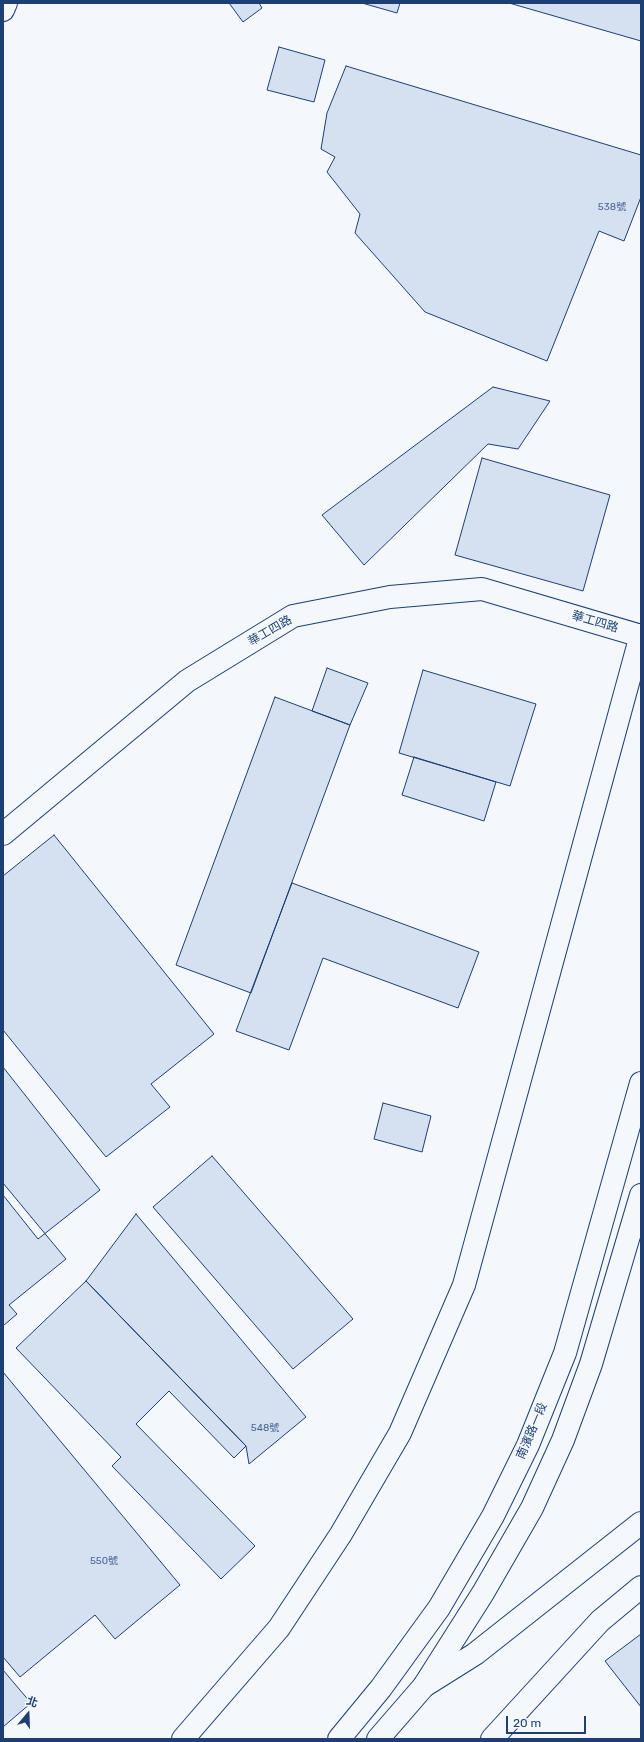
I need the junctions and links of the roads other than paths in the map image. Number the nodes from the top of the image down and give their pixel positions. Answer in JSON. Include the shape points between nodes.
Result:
{"nodes":[{"id":1,"x":6,"y":3,"type":"edge"},
{"id":2,"x":3,"y":10,"type":"edge"},
{"id":3,"x":641,"y":636,"type":"edge"},
{"id":4,"x":3,"y":834,"type":"edge"},
{"id":5,"x":641,"y":1083,"type":"edge"},
{"id":6,"x":641,"y":1195,"type":"edge"},
{"id":7,"x":641,"y":1522,"type":"edge"},
{"id":8,"x":641,"y":1587,"type":"edge"},
{"id":9,"x":424,"y":1686,"type":"junction"},
{"id":10,"x":183,"y":1739,"type":"edge"},
{"id":11,"x":339,"y":1739,"type":"edge"},
{"id":12,"x":378,"y":1739,"type":"edge"},
{"id":13,"x":492,"y":1739,"type":"edge"}],
"edges":[{"from":1,"to":2,"type":"street"},
{"from":3,"to":4,"type":"street","name":"華工四路","via":[[482,589],[390,597],[293,616],[186,681]]},
{"from":3,"to":10,"type":"street","via":[[464,1285],[400,1433],[341,1534],[279,1628]]},
{"from":5,"to":11,"type":"street","name":"南濱路一段","via":[[565,1353],[528,1445],[492,1516],[439,1608],[381,1688]]},
{"from":6,"to":9,"type":"street","via":[[591,1364],[563,1440],[532,1508],[483,1593]]},
{"from":7,"to":9,"type":"street","via":[[475,1654]]},
{"from":8,"to":13,"type":"street","via":[[600,1621]]},
{"from":9,"to":12,"type":"street"}]}
